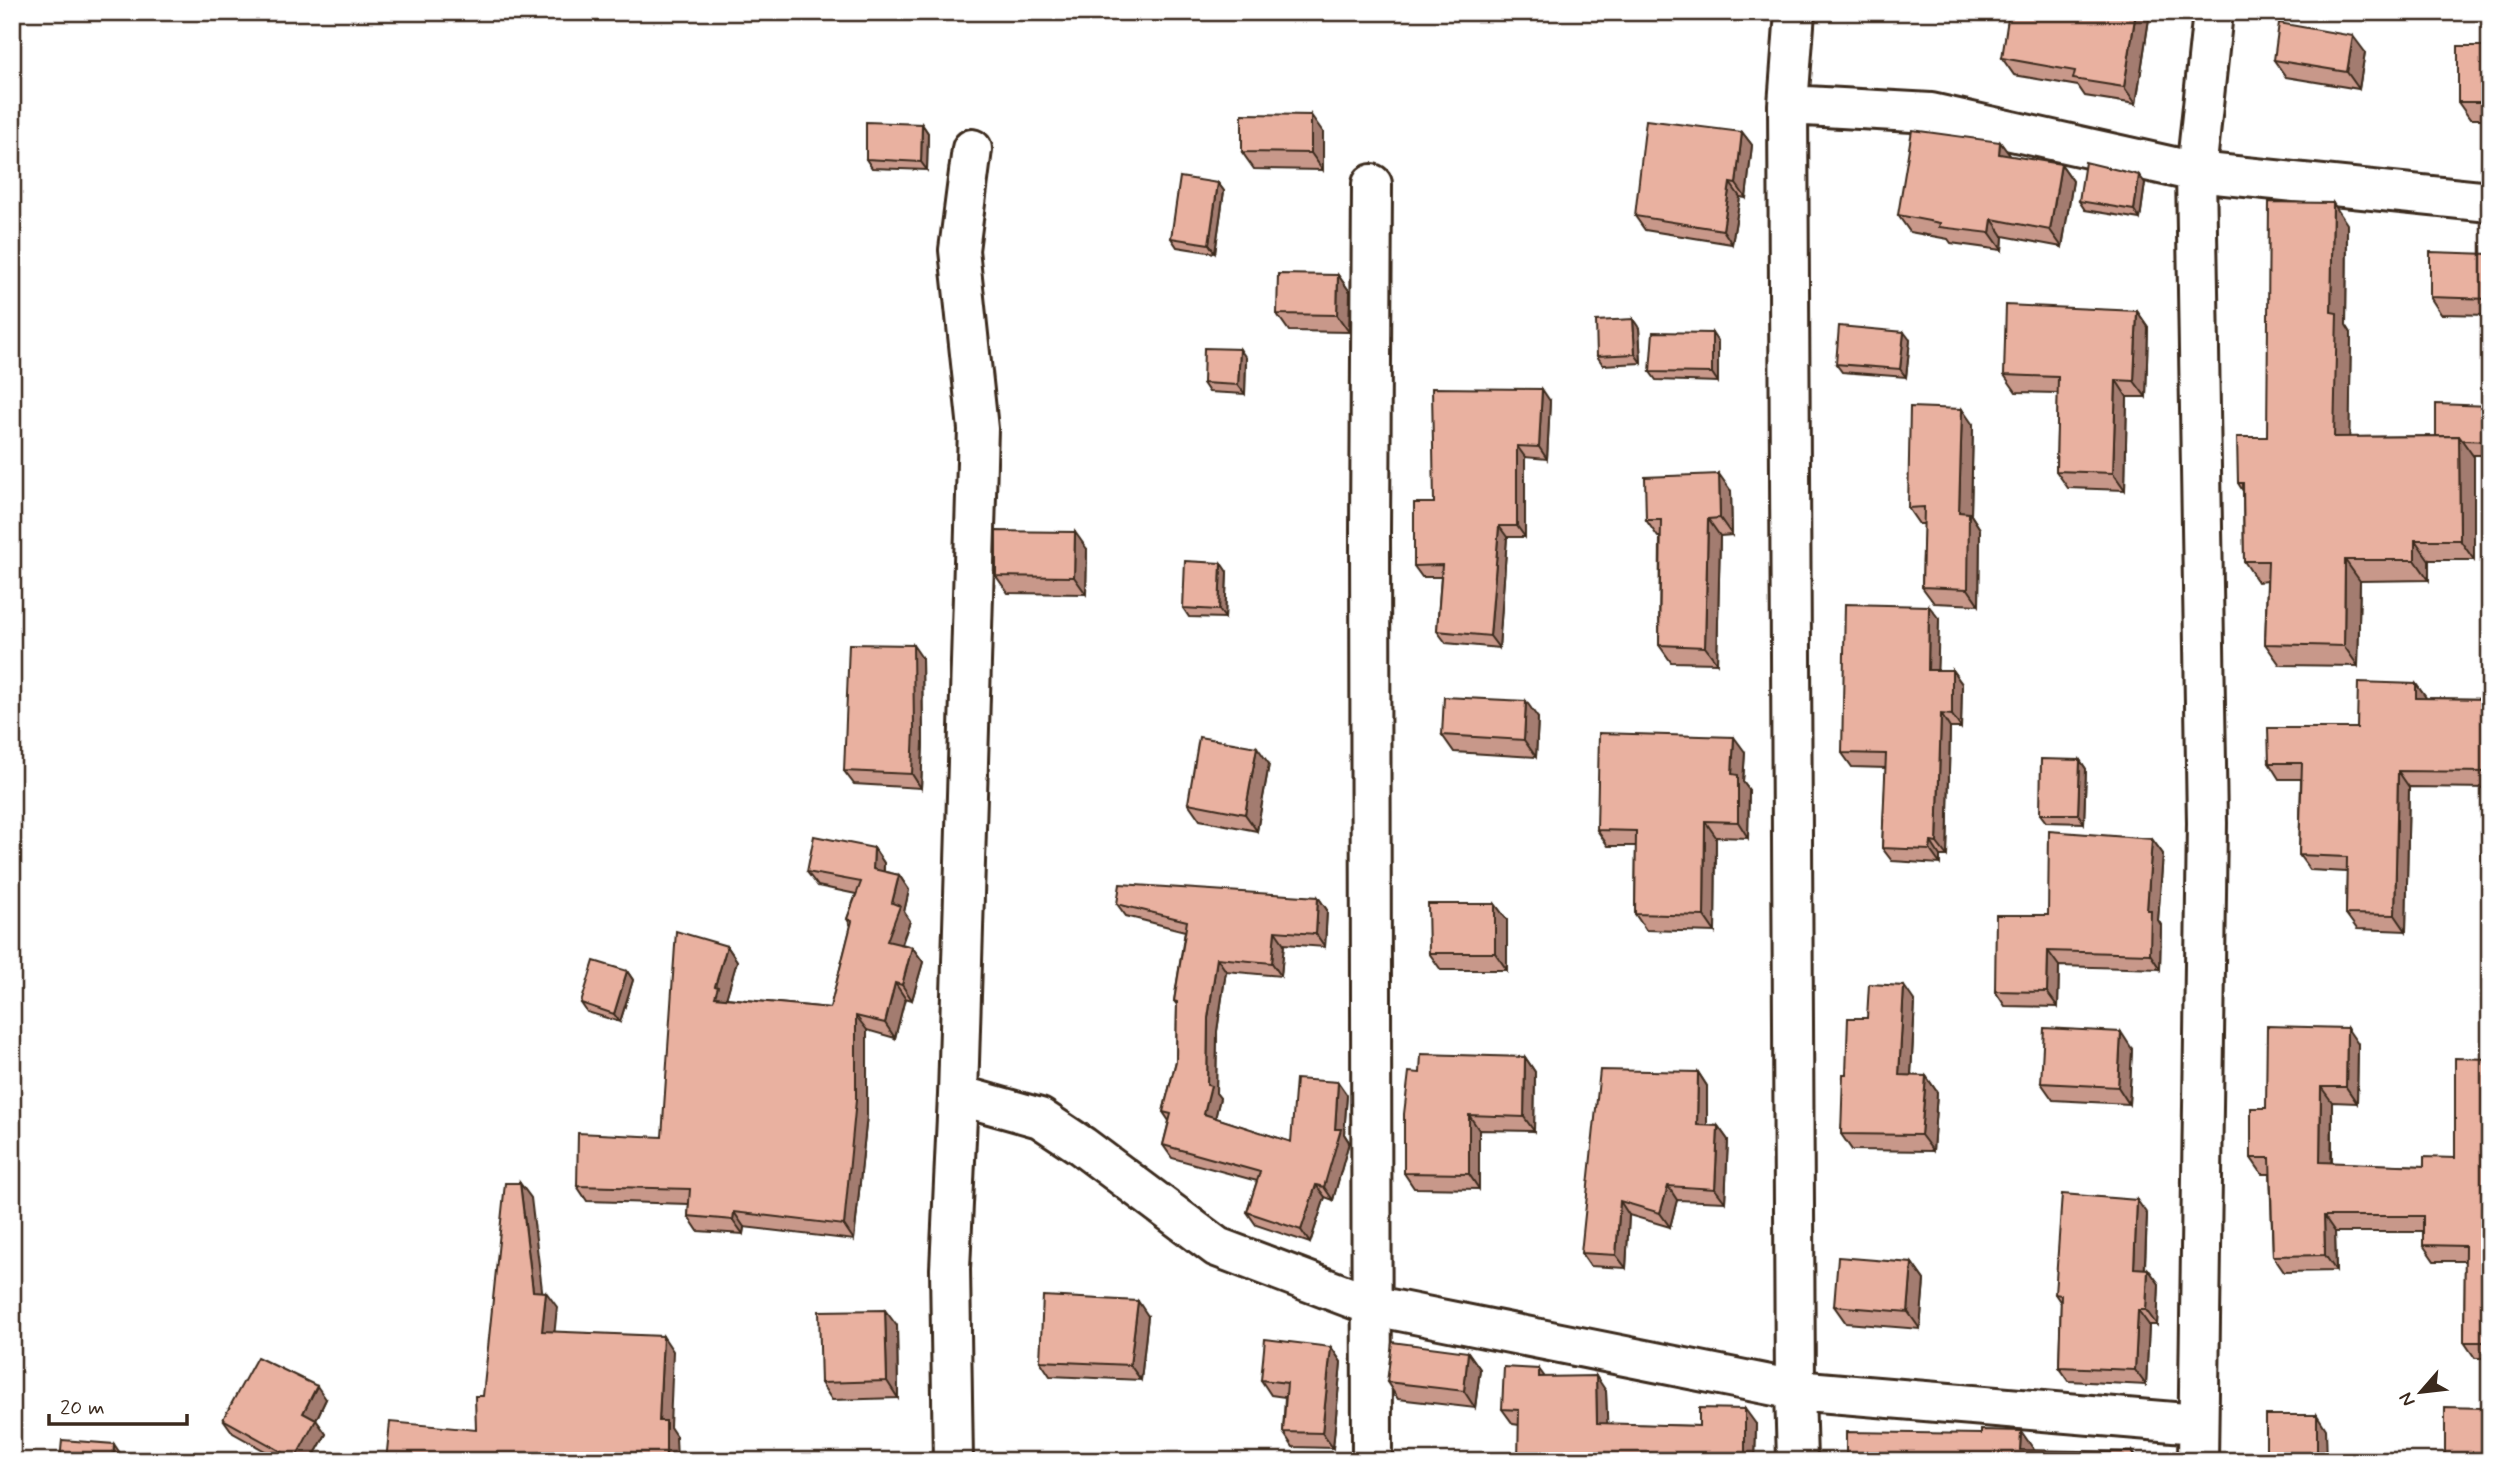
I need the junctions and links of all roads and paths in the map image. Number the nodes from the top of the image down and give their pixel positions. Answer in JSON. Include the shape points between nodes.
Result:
{"nodes":[{"id":1,"x":1795,"y":12,"type":"edge"},
{"id":2,"x":2213,"y":12,"type":"edge"},
{"id":3,"x":1788,"y":105,"type":"junction"},
{"id":4,"x":972,"y":149,"type":"dead end"},
{"id":5,"x":2196,"y":172,"type":"junction"},
{"id":6,"x":1372,"y":184,"type":"dead end"},
{"id":7,"x":2490,"y":202,"type":"edge"},
{"id":8,"x":958,"y":1095,"type":"junction"},
{"id":9,"x":1370,"y":1305,"type":"junction"},
{"id":10,"x":1795,"y":1390,"type":"junction"},
{"id":11,"x":2197,"y":1423,"type":"junction"},
{"id":12,"x":953,"y":1461,"type":"edge"},
{"id":13,"x":1372,"y":1461,"type":"edge"},
{"id":14,"x":1797,"y":1461,"type":"edge"},
{"id":15,"x":2197,"y":1461,"type":"edge"}],
"edges":[{"from":1,"to":3,"type":"street"},
{"from":2,"to":5,"type":"street"},
{"from":3,"to":5,"type":"street","via":[[1931,113]]},
{"from":3,"to":10,"type":"street"},
{"from":4,"to":8,"type":"street","via":[[959,250],[978,429]]},
{"from":5,"to":7,"type":"street"},
{"from":5,"to":11,"type":"street","via":[[2207,823]]},
{"from":6,"to":9,"type":"street"},
{"from":8,"to":9,"type":"street","via":[[1040,1118],[1216,1247]]},
{"from":8,"to":12,"type":"street","via":[[950,1269]]},
{"from":9,"to":10,"type":"street"},
{"from":9,"to":13,"type":"street"},
{"from":10,"to":11,"type":"street"},
{"from":10,"to":14,"type":"street"},
{"from":11,"to":15,"type":"street"}]}
